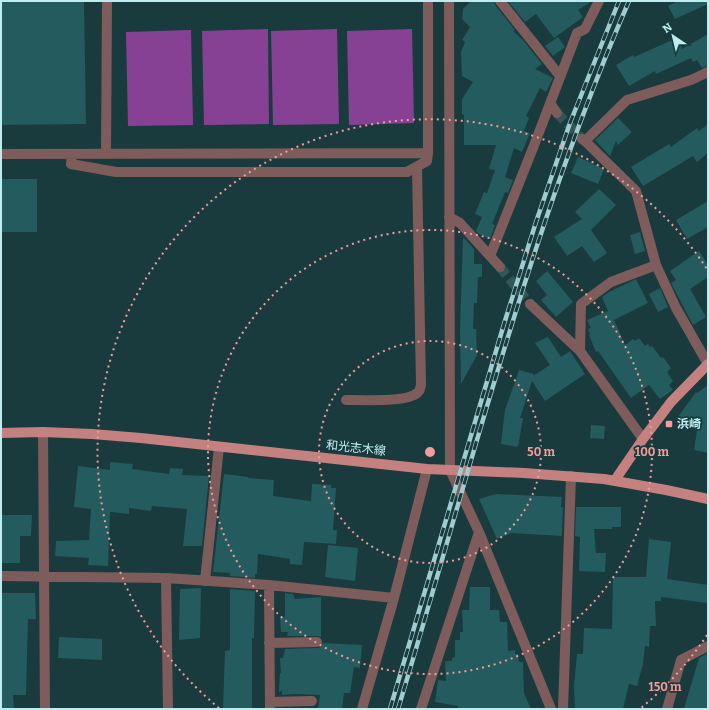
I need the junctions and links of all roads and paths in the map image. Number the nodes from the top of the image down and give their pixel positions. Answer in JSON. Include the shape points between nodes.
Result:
{"nodes":[{"id":1,"x":107,"y":1,"type":"edge"},
{"id":2,"x":428,"y":1,"type":"edge"},
{"id":3,"x":449,"y":1,"type":"edge"},
{"id":4,"x":500,"y":1,"type":"edge"},
{"id":5,"x":599,"y":1,"type":"edge"},
{"id":6,"x":708,"y":72,"type":"edge"},
{"id":7,"x":560,"y":76,"type":"junction"},
{"id":8,"x":550,"y":103,"type":"junction"},
{"id":9,"x":557,"y":113,"type":"tunnel mouth"},
{"id":10,"x":428,"y":153,"type":"junction"},
{"id":11,"x":1,"y":154,"type":"edge"},
{"id":12,"x":72,"y":154,"type":"junction"},
{"id":13,"x":106,"y":154,"type":"junction"},
{"id":14,"x":417,"y":166,"type":"junction"},
{"id":15,"x":449,"y":217,"type":"junction"},
{"id":16,"x":490,"y":256,"type":"junction"},
{"id":17,"x":656,"y":265,"type":"junction"},
{"id":18,"x":500,"y":267,"type":"tunnel mouth"},
{"id":19,"x":530,"y":304,"type":"tunnel mouth"},
{"id":20,"x":580,"y":351,"type":"junction"},
{"id":21,"x":708,"y":364,"type":"edge"},
{"id":22,"x":346,"y":400,"type":"dead end"},
{"id":23,"x":43,"y":432,"type":"junction"},
{"id":24,"x":1,"y":433,"type":"edge"},
{"id":25,"x":643,"y":439,"type":"junction"},
{"id":26,"x":219,"y":447,"type":"junction"},
{"id":27,"x":427,"y":469,"type":"junction"},
{"id":28,"x":450,"y":470,"type":"junction"},
{"id":29,"x":571,"y":476,"type":"junction"},
{"id":30,"x":615,"y":480,"type":"junction"},
{"id":31,"x":708,"y":499,"type":"edge"},
{"id":32,"x":479,"y":532,"type":"junction"},
{"id":33,"x":1,"y":576,"type":"edge"},
{"id":34,"x":45,"y":576,"type":"junction"},
{"id":35,"x":166,"y":578,"type":"junction"},
{"id":36,"x":205,"y":581,"type":"junction"},
{"id":37,"x":269,"y":585,"type":"junction"},
{"id":38,"x":394,"y":598,"type":"junction"},
{"id":39,"x":317,"y":642,"type":"dead end"},
{"id":40,"x":269,"y":643,"type":"junction"},
{"id":41,"x":708,"y":646,"type":"edge"},
{"id":42,"x":312,"y":701,"type":"dead end"},
{"id":43,"x":270,"y":705,"type":"edge"},
{"id":44,"x":45,"y":709,"type":"edge"},
{"id":45,"x":168,"y":709,"type":"edge"},
{"id":46,"x":362,"y":709,"type":"edge"},
{"id":47,"x":421,"y":709,"type":"edge"},
{"id":48,"x":551,"y":709,"type":"edge"},
{"id":49,"x":563,"y":709,"type":"edge"},
{"id":50,"x":667,"y":709,"type":"edge"}],
"edges":[{"from":1,"to":13,"type":"street"},
{"from":2,"to":10,"type":"street"},
{"from":3,"to":15,"type":"street"},
{"from":4,"to":7,"type":"street"},
{"from":5,"to":7,"type":"street","via":[[585,29],[577,33]]},
{"from":6,"to":17,"type":"street","via":[[691,80],[627,100],[583,140],[636,191]]},
{"from":7,"to":8,"type":"street"},
{"from":8,"to":9,"type":"street"},
{"from":8,"to":16,"type":"street"},
{"from":10,"to":13,"type":"street"},
{"from":10,"to":14,"type":"street","via":[[428,161]]},
{"from":11,"to":12,"type":"street"},
{"from":12,"to":13,"type":"street"},
{"from":12,"to":14,"type":"street","via":[[72,164],[116,172],[407,172]]},
{"from":14,"to":22,"type":"street","via":[[419,391],[414,396],[400,399]]},
{"from":15,"to":16,"type":"street","via":[[460,223]]},
{"from":15,"to":28,"type":"street"},
{"from":16,"to":18,"type":"street"},
{"from":17,"to":20,"type":"street","via":[[611,282],[581,304]]},
{"from":17,"to":21,"type":"street","via":[[676,308]]},
{"from":19,"to":20,"type":"street"},
{"from":20,"to":25,"type":"street"},
{"from":21,"to":25,"type":"main road","via":[[671,402]]},
{"from":23,"to":24,"type":"main road","name":"和光志木線"},
{"from":23,"to":26,"type":"main road","name":"和光志木線"},
{"from":23,"to":34,"type":"street"},
{"from":25,"to":30,"type":"main road"},
{"from":26,"to":27,"type":"main road","name":"和光志木線"},
{"from":26,"to":36,"type":"street"},
{"from":27,"to":28,"type":"main road","name":"和光志木線"},
{"from":27,"to":38,"type":"street"},
{"from":28,"to":29,"type":"main road","name":"和光志木線"},
{"from":28,"to":32,"type":"street"},
{"from":29,"to":30,"type":"main road","name":"和光志木線"},
{"from":29,"to":49,"type":"street"},
{"from":30,"to":31,"type":"main road","name":"和光志木線"},
{"from":32,"to":47,"type":"street"},
{"from":32,"to":48,"type":"street"},
{"from":33,"to":34,"type":"street"},
{"from":34,"to":35,"type":"street"},
{"from":34,"to":44,"type":"street"},
{"from":35,"to":36,"type":"street"},
{"from":35,"to":45,"type":"street"},
{"from":36,"to":37,"type":"street"},
{"from":37,"to":38,"type":"street"},
{"from":37,"to":40,"type":"street"},
{"from":38,"to":46,"type":"street"},
{"from":39,"to":40,"type":"street"},
{"from":40,"to":43,"type":"street"},
{"from":41,"to":50,"type":"street","via":[[681,660]]},
{"from":42,"to":43,"type":"street"}]}
